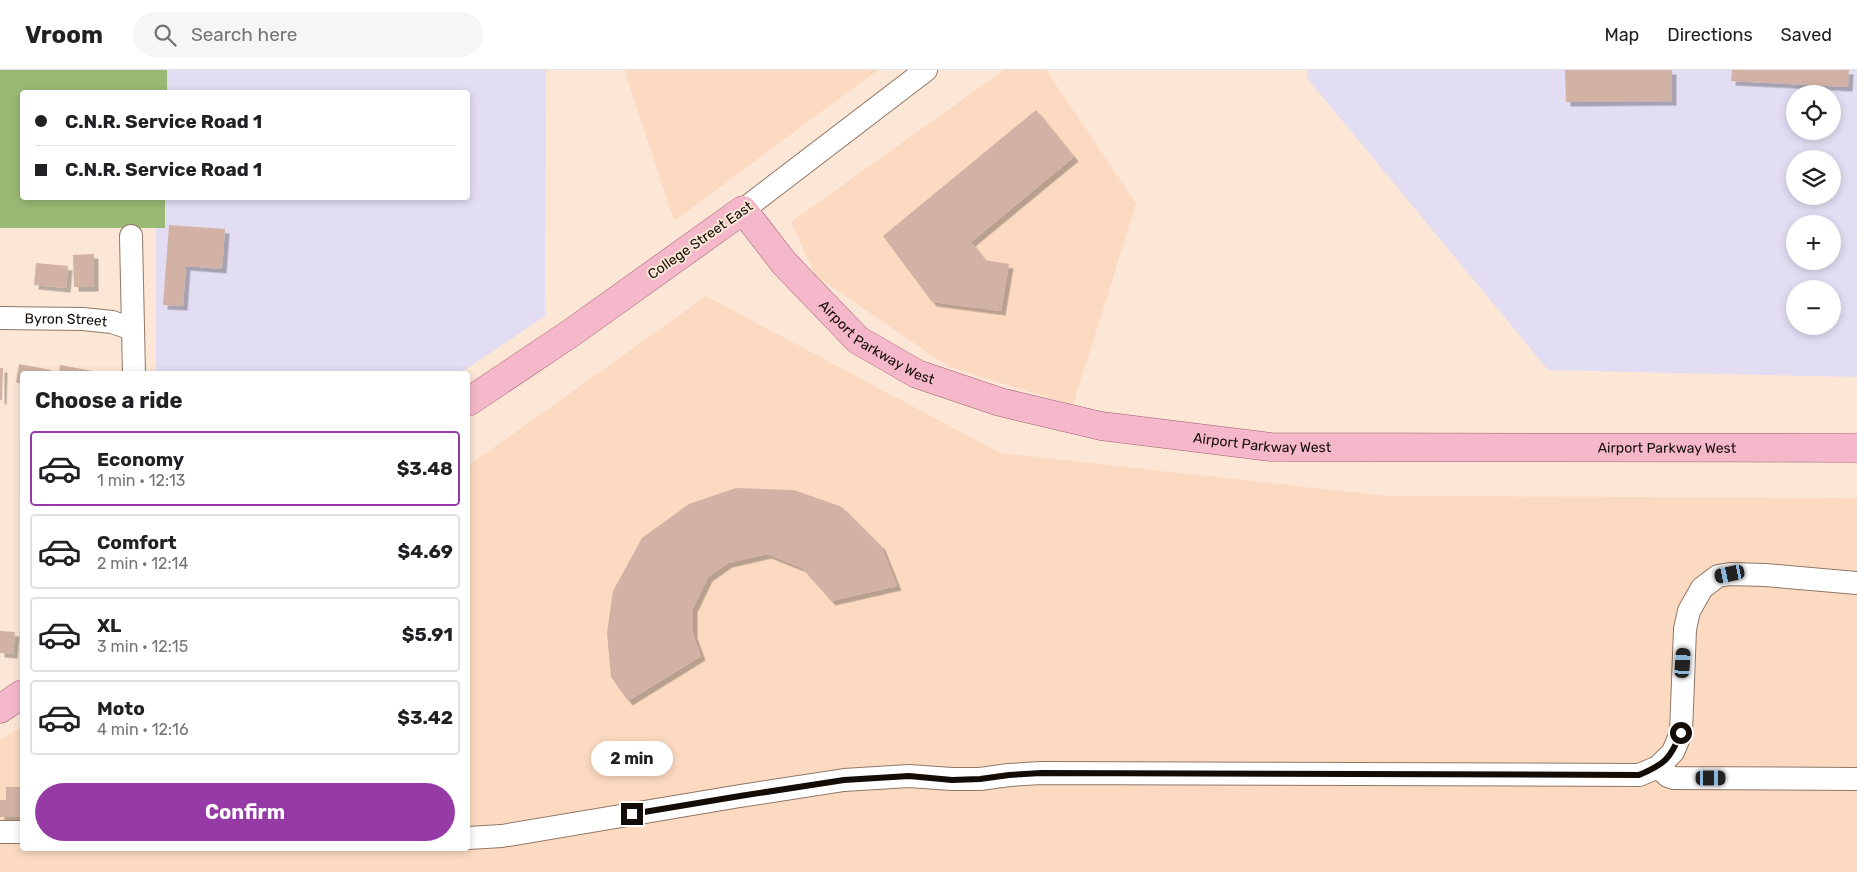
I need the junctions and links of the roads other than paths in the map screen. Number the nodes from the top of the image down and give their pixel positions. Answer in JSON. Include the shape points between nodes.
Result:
{"nodes":[{"id":1,"x":926,"y":70,"type":"edge"},
{"id":2,"x":743,"y":210,"type":"junction"},
{"id":3,"x":131,"y":236,"type":"dead end"},
{"id":4,"x":0,"y":318,"type":"edge"},
{"id":5,"x":132,"y":329,"type":"junction"},
{"id":6,"x":134,"y":371,"type":"edge"},
{"id":7,"x":470,"y":401,"type":"edge"},
{"id":8,"x":1857,"y":448,"type":"edge"},
{"id":9,"x":1857,"y":583,"type":"edge"},
{"id":10,"x":20,"y":695,"type":"edge"},
{"id":11,"x":0,"y":709,"type":"edge"},
{"id":12,"x":1658,"y":767,"type":"junction"},
{"id":13,"x":1857,"y":779,"type":"edge"},
{"id":14,"x":0,"y":832,"type":"edge"},
{"id":15,"x":20,"y":832,"type":"edge"},
{"id":16,"x":470,"y":838,"type":"edge"}],
"edges":[{"from":1,"to":2,"type":"street","name":"College Street East"},
{"from":2,"to":7,"type":"main road","name":"College Street East"},
{"from":2,"to":8,"type":"main road","name":"Airport Parkway West","via":[[784,263],[858,340],[917,374],[1000,402],[1101,426],[1271,447]]},
{"from":3,"to":5,"type":"street"},
{"from":4,"to":5,"type":"street","name":"Byron Street","via":[[83,318]]},
{"from":5,"to":6,"type":"street"},
{"from":9,"to":12,"type":"street","via":[[1730,574],[1718,576],[1702,588],[1689,611],[1685,629],[1681,733],[1673,752]]},
{"from":10,"to":11,"type":"main road"},
{"from":12,"to":13,"type":"street","via":[[1674,778]]},
{"from":12,"to":16,"type":"street","via":[[1639,775],[1041,773],[952,780],[876,777],[792,787],[502,836]]},
{"from":14,"to":15,"type":"street"}]}
